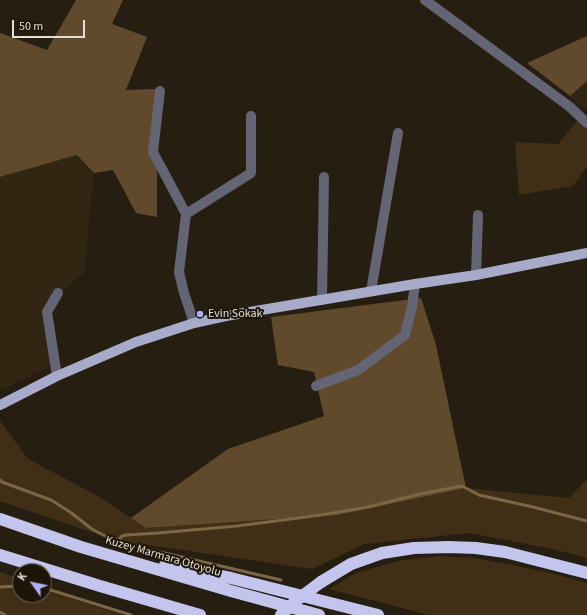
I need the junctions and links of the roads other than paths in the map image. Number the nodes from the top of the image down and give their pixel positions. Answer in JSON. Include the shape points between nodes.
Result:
{"nodes":[{"id":1,"x":424,"y":0,"type":"edge"},
{"id":2,"x":160,"y":91,"type":"dead end"},
{"id":3,"x":251,"y":116,"type":"dead end"},
{"id":4,"x":587,"y":123,"type":"edge"},
{"id":5,"x":398,"y":133,"type":"dead end"},
{"id":6,"x":324,"y":177,"type":"dead end"},
{"id":7,"x":186,"y":214,"type":"junction"},
{"id":8,"x":478,"y":214,"type":"dead end"},
{"id":9,"x":587,"y":253,"type":"edge"},
{"id":10,"x":476,"y":275,"type":"junction"},
{"id":11,"x":415,"y":284,"type":"junction"},
{"id":12,"x":371,"y":291,"type":"junction"},
{"id":13,"x":58,"y":293,"type":"dead end"},
{"id":14,"x":322,"y":300,"type":"junction"},
{"id":15,"x":194,"y":323,"type":"junction"},
{"id":16,"x":57,"y":376,"type":"junction"},
{"id":17,"x":316,"y":386,"type":"dead end"},
{"id":18,"x":0,"y":405,"type":"edge"},
{"id":19,"x":0,"y":519,"type":"edge"},
{"id":20,"x":80,"y":547,"type":"junction"},
{"id":21,"x":0,"y":555,"type":"edge"},
{"id":22,"x":587,"y":573,"type":"edge"},
{"id":23,"x":200,"y":615,"type":"edge"},
{"id":24,"x":281,"y":615,"type":"edge"},
{"id":25,"x":319,"y":615,"type":"edge"},
{"id":26,"x":378,"y":615,"type":"edge"}],
"edges":[{"from":1,"to":4,"type":"street","via":[[570,107]]},
{"from":2,"to":7,"type":"street","via":[[153,152]]},
{"from":3,"to":7,"type":"street","via":[[252,173]]},
{"from":5,"to":12,"type":"street"},
{"from":6,"to":14,"type":"street"},
{"from":7,"to":15,"type":"street","via":[[179,272]]},
{"from":8,"to":10,"type":"street"},
{"from":9,"to":10,"type":"main road"},
{"from":10,"to":11,"type":"main road"},
{"from":11,"to":12,"type":"main road"},
{"from":11,"to":17,"type":"street","via":[[405,335],[358,370]]},
{"from":12,"to":14,"type":"main road"},
{"from":13,"to":16,"type":"street","via":[[47,312]]},
{"from":14,"to":15,"type":"main road"},
{"from":15,"to":16,"type":"main road","via":[[136,342]]},
{"from":16,"to":18,"type":"main road"},
{"from":19,"to":20,"type":"highway","name":"Kuzey Marmara Otoyolu"},
{"from":20,"to":25,"type":"highway","name":"Kuzey Marmara Otoyolu"},
{"from":20,"to":26,"type":"highway","via":[[231,578]]},
{"from":21,"to":23,"type":"highway"},
{"from":22,"to":24,"type":"highway","bridge":true,"via":[[505,552],[476,548],[414,548],[382,553],[351,564],[321,582]]}]}
